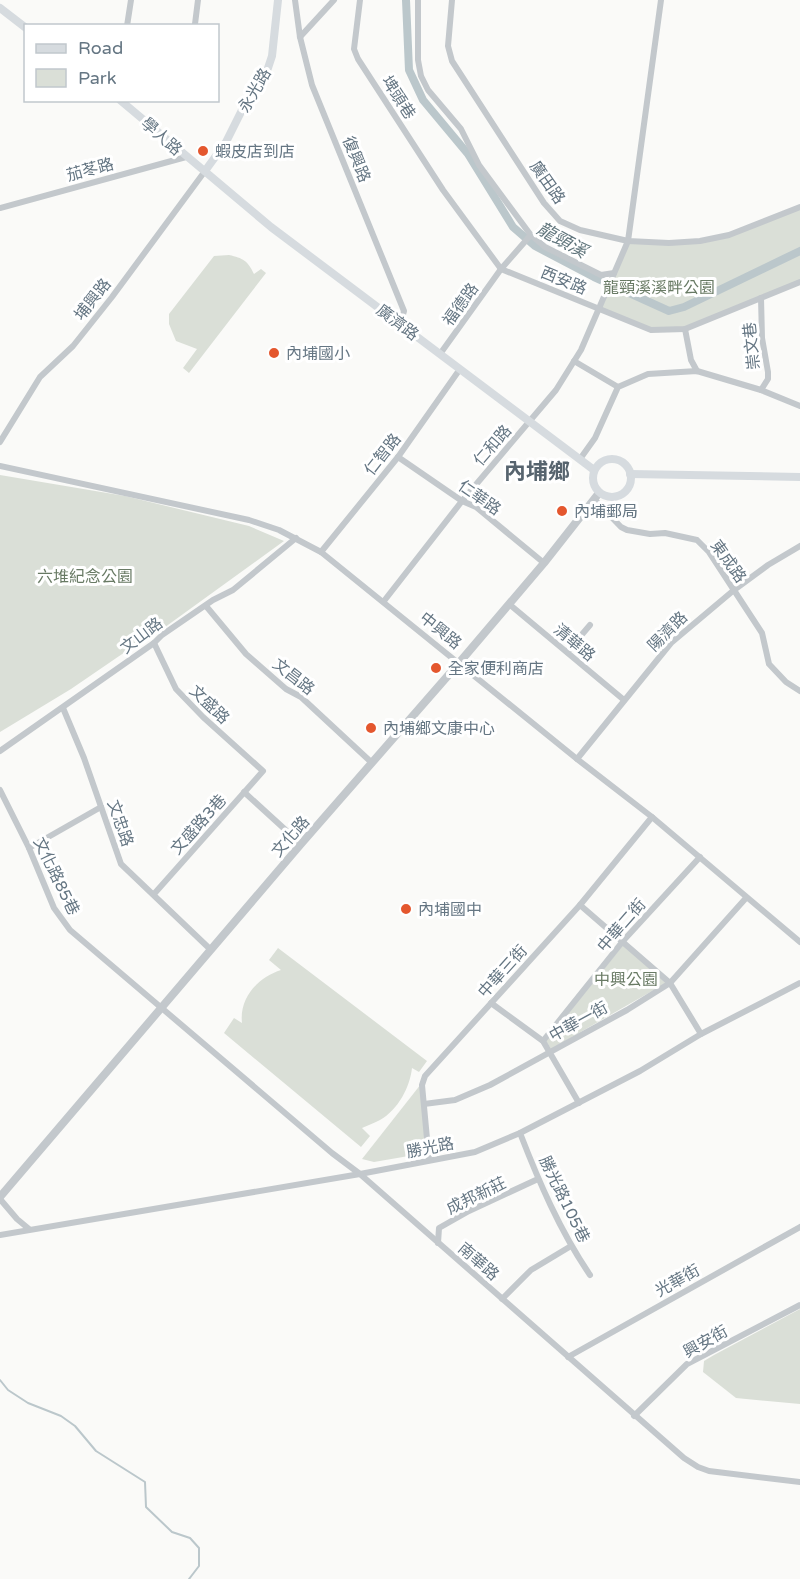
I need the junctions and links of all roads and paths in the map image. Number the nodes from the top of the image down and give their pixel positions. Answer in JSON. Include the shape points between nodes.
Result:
{"nodes":[{"id":1,"x":131,"y":0,"type":"edge"},
{"id":2,"x":198,"y":0,"type":"edge"},
{"id":3,"x":278,"y":0,"type":"edge"},
{"id":4,"x":295,"y":0,"type":"edge"},
{"id":5,"x":334,"y":0,"type":"edge"},
{"id":6,"x":360,"y":0,"type":"edge"},
{"id":7,"x":418,"y":0,"type":"edge"},
{"id":8,"x":452,"y":0,"type":"edge"},
{"id":9,"x":661,"y":0,"type":"edge"},
{"id":10,"x":0,"y":8,"type":"edge"},
{"id":11,"x":127,"y":24,"type":"edge"},
{"id":12,"x":195,"y":24,"type":"dead end"},
{"id":13,"x":24,"y":26,"type":"edge"},
{"id":14,"x":300,"y":37,"type":"junction"},
{"id":15,"x":122,"y":102,"type":"edge"},
{"id":16,"x":186,"y":157,"type":"junction"},
{"id":17,"x":205,"y":171,"type":"junction"},
{"id":18,"x":800,"y":207,"type":"edge"},
{"id":19,"x":0,"y":208,"type":"edge"},
{"id":20,"x":529,"y":237,"type":"dead end"},
{"id":21,"x":628,"y":241,"type":"junction"},
{"id":22,"x":501,"y":269,"type":"junction"},
{"id":23,"x":613,"y":275,"type":"junction"},
{"id":24,"x":800,"y":282,"type":"edge"},
{"id":25,"x":761,"y":298,"type":"junction"},
{"id":26,"x":598,"y":308,"type":"junction"},
{"id":27,"x":400,"y":324,"type":"junction"},
{"id":28,"x":685,"y":329,"type":"junction"},
{"id":29,"x":440,"y":354,"type":"junction"},
{"id":30,"x":574,"y":361,"type":"junction"},
{"id":31,"x":460,"y":369,"type":"junction"},
{"id":32,"x":697,"y":371,"type":"junction"},
{"id":33,"x":618,"y":387,"type":"junction"},
{"id":34,"x":761,"y":390,"type":"junction"},
{"id":35,"x":800,"y":406,"type":"edge"},
{"id":36,"x":529,"y":422,"type":"junction"},
{"id":37,"x":0,"y":442,"type":"edge"},
{"id":38,"x":398,"y":457,"type":"junction"},
{"id":39,"x":580,"y":459,"type":"junction"},
{"id":40,"x":0,"y":466,"type":"edge"},
{"id":41,"x":594,"y":470,"type":"junction"},
{"id":42,"x":630,"y":474,"type":"junction"},
{"id":43,"x":800,"y":477,"type":"edge"},
{"id":44,"x":597,"y":496,"type":"junction"},
{"id":45,"x":462,"y":501,"type":"junction"},
{"id":46,"x":296,"y":538,"type":"junction"},
{"id":47,"x":800,"y":546,"type":"edge"},
{"id":48,"x":321,"y":552,"type":"junction"},
{"id":49,"x":544,"y":563,"type":"junction"},
{"id":50,"x":734,"y":590,"type":"junction"},
{"id":51,"x":384,"y":601,"type":"junction"},
{"id":52,"x":509,"y":604,"type":"junction"},
{"id":53,"x":206,"y":606,"type":"junction"},
{"id":54,"x":590,"y":625,"type":"dead end"},
{"id":55,"x":154,"y":643,"type":"junction"},
{"id":56,"x":567,"y":652,"type":"junction"},
{"id":57,"x":459,"y":663,"type":"junction"},
{"id":58,"x":800,"y":692,"type":"edge"},
{"id":59,"x":624,"y":700,"type":"junction"},
{"id":60,"x":63,"y":708,"type":"junction"},
{"id":61,"x":0,"y":751,"type":"edge"},
{"id":62,"x":577,"y":759,"type":"junction"},
{"id":63,"x":371,"y":762,"type":"junction"},
{"id":64,"x":263,"y":771,"type":"joint"},
{"id":65,"x":0,"y":790,"type":"edge"},
{"id":66,"x":244,"y":792,"type":"junction"},
{"id":67,"x":101,"y":807,"type":"junction"},
{"id":68,"x":652,"y":817,"type":"junction"},
{"id":69,"x":301,"y":844,"type":"junction"},
{"id":70,"x":29,"y":848,"type":"junction"},
{"id":71,"x":700,"y":857,"type":"junction"},
{"id":72,"x":154,"y":894,"type":"junction"},
{"id":73,"x":746,"y":898,"type":"junction"},
{"id":74,"x":580,"y":905,"type":"junction"},
{"id":75,"x":623,"y":941,"type":"junction"},
{"id":76,"x":800,"y":942,"type":"edge"},
{"id":77,"x":211,"y":950,"type":"junction"},
{"id":78,"x":670,"y":983,"type":"junction"},
{"id":79,"x":800,"y":983,"type":"edge"},
{"id":80,"x":491,"y":1003,"type":"junction"},
{"id":81,"x":163,"y":1007,"type":"junction"},
{"id":82,"x":701,"y":1034,"type":"junction"},
{"id":83,"x":543,"y":1041,"type":"junction"},
{"id":84,"x":551,"y":1052,"type":"junction"},
{"id":85,"x":579,"y":1103,"type":"junction"},
{"id":86,"x":424,"y":1104,"type":"junction"},
{"id":87,"x":520,"y":1133,"type":"junction"},
{"id":88,"x":429,"y":1160,"type":"junction"},
{"id":89,"x":360,"y":1174,"type":"junction"},
{"id":90,"x":538,"y":1179,"type":"junction"},
{"id":91,"x":0,"y":1198,"type":"edge"},
{"id":92,"x":800,"y":1227,"type":"edge"},
{"id":93,"x":29,"y":1229,"type":"junction"},
{"id":94,"x":0,"y":1235,"type":"edge"},
{"id":95,"x":438,"y":1243,"type":"junction"},
{"id":96,"x":571,"y":1246,"type":"junction"},
{"id":97,"x":590,"y":1275,"type":"dead end"},
{"id":98,"x":502,"y":1299,"type":"junction"},
{"id":99,"x":800,"y":1305,"type":"edge"},
{"id":100,"x":568,"y":1357,"type":"junction"},
{"id":101,"x":634,"y":1416,"type":"junction"},
{"id":102,"x":800,"y":1482,"type":"edge"}],
"edges":[{"from":1,"to":11,"type":"street"},
{"from":2,"to":12,"type":"street"},
{"from":3,"to":17,"type":"main road","name":"永光路","via":[[267,71]]},
{"from":4,"to":14,"type":"street","name":"復興路"},
{"from":5,"to":14,"type":"street"},
{"from":6,"to":22,"type":"street","name":"埤頭巷","via":[[354,48],[357,59]]},
{"from":7,"to":23,"type":"street","via":[[421,76],[461,129],[479,165],[530,234],[545,248],[601,275]]},
{"from":8,"to":21,"type":"street","name":"廣田路","via":[[448,46],[452,61],[544,203],[560,221]]},
{"from":9,"to":21,"type":"street"},
{"from":10,"to":13,"type":"main road"},
{"from":14,"to":27,"type":"street","name":"復興路","via":[[312,85],[404,311]]},
{"from":15,"to":16,"type":"main road","name":"學人路"},
{"from":16,"to":17,"type":"main road","name":"學人路"},
{"from":16,"to":19,"type":"street","name":"茄苳路"},
{"from":17,"to":27,"type":"main road","name":"廣濟路","via":[[271,227]]},
{"from":17,"to":37,"type":"street","name":"埔興路","via":[[73,346],[40,377]]},
{"from":18,"to":21,"type":"street","name":"廣田路","via":[[700,242]]},
{"from":20,"to":22,"type":"street","name":"福德路"},
{"from":21,"to":23,"type":"street"},
{"from":22,"to":26,"type":"street","name":"西安路"},
{"from":22,"to":29,"type":"street","name":"福德路"},
{"from":23,"to":26,"type":"street","name":"仁和路"},
{"from":24,"to":25,"type":"street","name":"西安路"},
{"from":25,"to":28,"type":"street","name":"西安路"},
{"from":25,"to":34,"type":"street","name":"崇文巷","via":[[768,372]]},
{"from":26,"to":28,"type":"street","name":"西安路","via":[[651,330]]},
{"from":26,"to":30,"type":"street","name":"仁和路"},
{"from":27,"to":29,"type":"main road","name":"廣濟路"},
{"from":28,"to":32,"type":"street"},
{"from":29,"to":31,"type":"main road","name":"廣濟路"},
{"from":30,"to":33,"type":"street"},
{"from":30,"to":36,"type":"street","name":"仁和路"},
{"from":31,"to":36,"type":"main road","name":"廣濟路"},
{"from":31,"to":38,"type":"street","name":"仁智路"},
{"from":32,"to":33,"type":"street","via":[[648,374]]},
{"from":32,"to":34,"type":"street"},
{"from":33,"to":39,"type":"street","via":[[596,438]]},
{"from":34,"to":35,"type":"street"},
{"from":36,"to":39,"type":"main road","name":"廣濟路"},
{"from":36,"to":45,"type":"street","name":"仁和路"},
{"from":38,"to":45,"type":"street","name":"仁華路"},
{"from":38,"to":48,"type":"street","name":"仁智路"},
{"from":39,"to":41,"type":"main road","name":"廣濟路"},
{"from":40,"to":46,"type":"street","name":"中興路","via":[[249,520]]},
{"from":41,"to":42,"type":"main road","via":[[604,460],[617,460]]},
{"from":41,"to":44,"type":"main road"},
{"from":42,"to":43,"type":"main road"},
{"from":42,"to":44,"type":"main road","via":[[629,486],[621,495]]},
{"from":44,"to":49,"type":"street","name":"文化路"},
{"from":44,"to":50,"type":"street","name":"東成路","via":[[627,530],[697,540]]},
{"from":45,"to":49,"type":"street","name":"仁華路","via":[[476,507]]},
{"from":45,"to":51,"type":"street","name":"仁和路"},
{"from":46,"to":48,"type":"street","name":"中興路"},
{"from":46,"to":53,"type":"street","name":"文山路","via":[[233,590]]},
{"from":47,"to":50,"type":"street","name":"陽濟路"},
{"from":48,"to":51,"type":"street","name":"中興路"},
{"from":49,"to":52,"type":"street","name":"文化路"},
{"from":50,"to":58,"type":"street","name":"東成路","via":[[762,633],[769,664]]},
{"from":50,"to":59,"type":"street","name":"陽濟路","via":[[670,643]]},
{"from":51,"to":57,"type":"street","name":"中興路"},
{"from":52,"to":56,"type":"street","name":"清華路"},
{"from":52,"to":57,"type":"street","name":"文化路"},
{"from":53,"to":55,"type":"street","name":"文山路"},
{"from":53,"to":63,"type":"street","name":"文昌路","via":[[246,654],[285,689],[301,697]]},
{"from":54,"to":56,"type":"street"},
{"from":55,"to":60,"type":"street","name":"文山路"},
{"from":55,"to":64,"type":"street","name":"文盛路","via":[[176,689]]},
{"from":56,"to":59,"type":"street","name":"清華路"},
{"from":57,"to":62,"type":"street","name":"中興路"},
{"from":57,"to":63,"type":"street","name":"文化路"},
{"from":59,"to":62,"type":"street","name":"陽濟路"},
{"from":60,"to":61,"type":"street","name":"文山路"},
{"from":60,"to":67,"type":"street","name":"文忠路"},
{"from":62,"to":68,"type":"street","name":"中興路"},
{"from":63,"to":69,"type":"street","name":"文化路"},
{"from":64,"to":66,"type":"street","name":"文盛路3巷"},
{"from":65,"to":70,"type":"street","name":"文化路85巷"},
{"from":66,"to":69,"type":"street"},
{"from":66,"to":72,"type":"street","name":"文盛路3巷"},
{"from":67,"to":70,"type":"street"},
{"from":67,"to":72,"type":"street","name":"文忠路","via":[[121,864]]},
{"from":68,"to":71,"type":"street","name":"中興路"},
{"from":68,"to":74,"type":"street","name":"中華三街"},
{"from":69,"to":77,"type":"street","name":"文化路"},
{"from":70,"to":81,"type":"street","name":"文化路85巷","via":[[62,921]]},
{"from":71,"to":73,"type":"street","name":"中興路"},
{"from":71,"to":75,"type":"street","name":"中華二街"},
{"from":72,"to":77,"type":"street","name":"文忠路"},
{"from":73,"to":76,"type":"street","name":"中興路"},
{"from":73,"to":78,"type":"street","name":"中華一街"},
{"from":74,"to":75,"type":"street"},
{"from":74,"to":80,"type":"street","name":"中華三街"},
{"from":75,"to":78,"type":"street"},
{"from":75,"to":83,"type":"street","name":"中華二街"},
{"from":77,"to":81,"type":"street","name":"文化路"},
{"from":78,"to":82,"type":"street"},
{"from":78,"to":84,"type":"street","name":"中華一街"},
{"from":79,"to":82,"type":"street","name":"勝光路"},
{"from":80,"to":83,"type":"street"},
{"from":80,"to":86,"type":"street","name":"中華三街","via":[[424,1076]]},
{"from":81,"to":89,"type":"street","name":"南華路"},
{"from":81,"to":91,"type":"street","name":"文化路"},
{"from":82,"to":85,"type":"street","name":"勝光路"},
{"from":83,"to":84,"type":"street"},
{"from":84,"to":85,"type":"street"},
{"from":84,"to":86,"type":"street","name":"中華一街","via":[[455,1100]]},
{"from":85,"to":87,"type":"street","name":"勝光路"},
{"from":86,"to":88,"type":"street","name":"中華三街"},
{"from":87,"to":88,"type":"street","name":"勝光路","via":[[475,1152]]},
{"from":87,"to":90,"type":"street","name":"勝光路105巷"},
{"from":88,"to":89,"type":"street","name":"勝光路"},
{"from":89,"to":93,"type":"street","name":"勝光路"},
{"from":89,"to":95,"type":"street","name":"南華路"},
{"from":90,"to":95,"type":"street","name":"成邦新莊","via":[[439,1228]]},
{"from":90,"to":96,"type":"street","name":"勝光路105巷"},
{"from":91,"to":93,"type":"street"},
{"from":92,"to":100,"type":"street","name":"光華街"},
{"from":93,"to":94,"type":"street","name":"勝光路"},
{"from":95,"to":98,"type":"street","name":"南華路"},
{"from":96,"to":97,"type":"street","name":"勝光路105巷"},
{"from":96,"to":98,"type":"street","via":[[531,1270]]},
{"from":98,"to":100,"type":"street","name":"南華路"},
{"from":99,"to":101,"type":"street","name":"興安街","via":[[687,1364]]},
{"from":100,"to":101,"type":"street","name":"南華路"},
{"from":101,"to":102,"type":"street","name":"南華路","via":[[698,1467]]}]}
